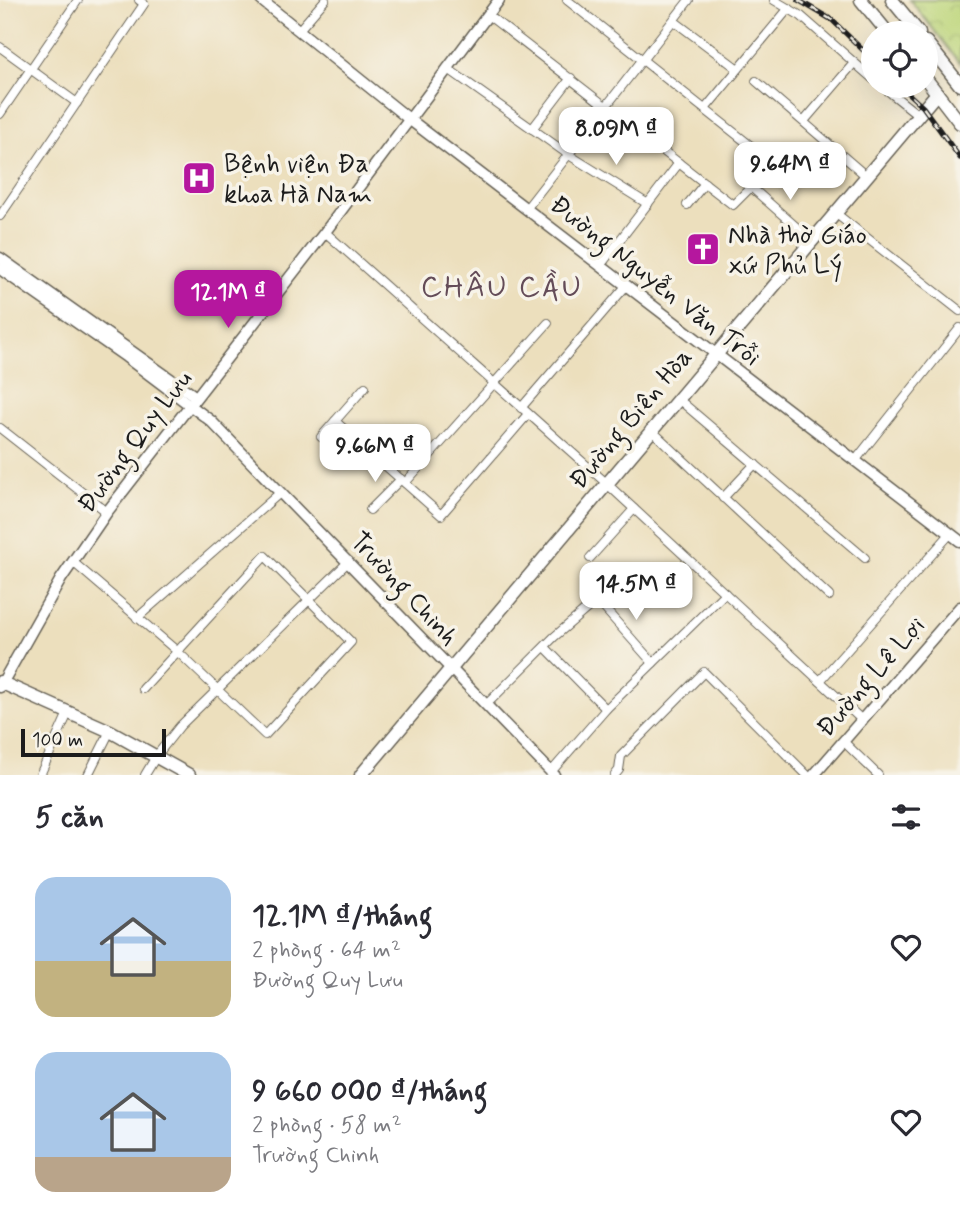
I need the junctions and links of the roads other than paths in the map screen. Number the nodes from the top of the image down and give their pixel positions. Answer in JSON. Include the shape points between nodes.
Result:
{"nodes":[{"id":1,"x":78,"y":0,"type":"edge"},
{"id":2,"x":139,"y":0,"type":"edge"},
{"id":3,"x":261,"y":0,"type":"edge"},
{"id":4,"x":325,"y":0,"type":"edge"},
{"id":5,"x":499,"y":0,"type":"edge"},
{"id":6,"x":567,"y":0,"type":"edge"},
{"id":7,"x":689,"y":0,"type":"edge"},
{"id":8,"x":774,"y":0,"type":"edge"},
{"id":9,"x":862,"y":0,"type":"edge"},
{"id":10,"x":892,"y":0,"type":"edge"},
{"id":11,"x":273,"y":4,"type":"edge"},
{"id":12,"x":789,"y":8,"type":"junction"},
{"id":13,"x":488,"y":15,"type":"junction"},
{"id":14,"x":674,"y":21,"type":"junction"},
{"id":15,"x":879,"y":21,"type":"edge"},
{"id":16,"x":909,"y":21,"type":"edge"},
{"id":17,"x":299,"y":30,"type":"junction"},
{"id":18,"x":0,"y":47,"type":"edge"},
{"id":19,"x":938,"y":57,"type":"edge"},
{"id":20,"x":643,"y":60,"type":"junction"},
{"id":21,"x":854,"y":63,"type":"junction"},
{"id":22,"x":447,"y":68,"type":"junction"},
{"id":23,"x":30,"y":69,"type":"junction"},
{"id":24,"x":738,"y":69,"type":"junction"},
{"id":25,"x":861,"y":69,"type":"edge"},
{"id":26,"x":571,"y":78,"type":"junction"},
{"id":27,"x":756,"y":81,"type":"dead end"},
{"id":28,"x":957,"y":81,"type":"edge"},
{"id":29,"x":938,"y":92,"type":"edge"},
{"id":30,"x":938,"y":94,"type":"edge"},
{"id":31,"x":897,"y":98,"type":"edge"},
{"id":32,"x":932,"y":98,"type":"edge"},
{"id":33,"x":77,"y":103,"type":"junction"},
{"id":34,"x":607,"y":106,"type":"junction"},
{"id":35,"x":705,"y":109,"type":"junction"},
{"id":36,"x":0,"y":114,"type":"edge"},
{"id":37,"x":916,"y":114,"type":"junction"},
{"id":38,"x":409,"y":118,"type":"junction"},
{"id":39,"x":805,"y":120,"type":"junction"},
{"id":40,"x":960,"y":123,"type":"edge"},
{"id":41,"x":532,"y":129,"type":"junction"},
{"id":42,"x":569,"y":155,"type":"junction"},
{"id":43,"x":679,"y":163,"type":"junction"},
{"id":44,"x":865,"y":175,"type":"junction"},
{"id":45,"x":705,"y":183,"type":"junction"},
{"id":46,"x":751,"y":187,"type":"junction"},
{"id":47,"x":648,"y":204,"type":"junction"},
{"id":48,"x":687,"y":205,"type":"dead end"},
{"id":49,"x":526,"y":209,"type":"junction"},
{"id":50,"x":834,"y":212,"type":"junction"},
{"id":51,"x":0,"y":216,"type":"edge"},
{"id":52,"x":325,"y":232,"type":"junction"},
{"id":53,"x":811,"y":240,"type":"junction"},
{"id":54,"x":600,"y":266,"type":"junction"},
{"id":55,"x":3,"y":268,"type":"edge"},
{"id":56,"x":626,"y":286,"type":"junction"},
{"id":57,"x":960,"y":311,"type":"edge"},
{"id":58,"x":548,"y":323,"type":"dead end"},
{"id":59,"x":960,"y":328,"type":"edge"},
{"id":60,"x":714,"y":354,"type":"junction"},
{"id":61,"x":493,"y":383,"type":"junction"},
{"id":62,"x":365,"y":387,"type":"dead end"},
{"id":63,"x":677,"y":398,"type":"junction"},
{"id":64,"x":193,"y":401,"type":"junction"},
{"id":65,"x":524,"y":411,"type":"junction"},
{"id":66,"x":335,"y":421,"type":"junction"},
{"id":67,"x":0,"y":428,"type":"edge"},
{"id":68,"x":650,"y":429,"type":"junction"},
{"id":69,"x":321,"y":437,"type":"dead end"},
{"id":70,"x":855,"y":461,"type":"junction"},
{"id":71,"x":755,"y":464,"type":"junction"},
{"id":72,"x":403,"y":481,"type":"junction"},
{"id":73,"x":605,"y":482,"type":"junction"},
{"id":74,"x":281,"y":492,"type":"junction"},
{"id":75,"x":723,"y":498,"type":"junction"},
{"id":76,"x":634,"y":509,"type":"junction"},
{"id":77,"x":370,"y":510,"type":"dead end"},
{"id":78,"x":107,"y":512,"type":"junction"},
{"id":79,"x":950,"y":534,"type":"junction"},
{"id":80,"x":960,"y":541,"type":"edge"},
{"id":81,"x":590,"y":558,"type":"dead end"},
{"id":82,"x":866,"y":558,"type":"dead end"},
{"id":83,"x":349,"y":561,"type":"junction"},
{"id":84,"x":73,"y":562,"type":"junction"},
{"id":85,"x":725,"y":593,"type":"junction"},
{"id":86,"x":828,"y":596,"type":"dead end"},
{"id":87,"x":310,"y":601,"type":"junction"},
{"id":88,"x":960,"y":607,"type":"edge"},
{"id":89,"x":137,"y":618,"type":"junction"},
{"id":90,"x":545,"y":647,"type":"junction"},
{"id":91,"x":178,"y":652,"type":"junction"},
{"id":92,"x":653,"y":663,"type":"junction"},
{"id":93,"x":450,"y":668,"type":"junction"},
{"id":94,"x":820,"y":681,"type":"junction"},
{"id":95,"x":1,"y":684,"type":"edge"},
{"id":96,"x":218,"y":688,"type":"junction"},
{"id":97,"x":143,"y":689,"type":"dead end"},
{"id":98,"x":488,"y":704,"type":"junction"},
{"id":99,"x":606,"y":709,"type":"junction"},
{"id":100,"x":68,"y":713,"type":"junction"},
{"id":101,"x":863,"y":720,"type":"junction"},
{"id":102,"x":110,"y":732,"type":"junction"},
{"id":103,"x":844,"y":742,"type":"junction"},
{"id":104,"x":157,"y":755,"type":"junction"},
{"id":105,"x":553,"y":773,"type":"edge"},
{"id":106,"x":40,"y":775,"type":"edge"},
{"id":107,"x":88,"y":775,"type":"edge"},
{"id":108,"x":145,"y":775,"type":"edge"},
{"id":109,"x":189,"y":775,"type":"edge"},
{"id":110,"x":361,"y":775,"type":"edge"},
{"id":111,"x":615,"y":775,"type":"edge"},
{"id":112,"x":807,"y":775,"type":"edge"},
{"id":113,"x":814,"y":775,"type":"edge"},
{"id":114,"x":878,"y":775,"type":"edge"}],
"edges":[{"from":1,"to":23,"type":"street"},
{"from":2,"to":33,"type":"street","via":[[144,4]]},
{"from":3,"to":11,"type":"street","name":"Đường Nguyễn Văn Trỗi"},
{"from":4,"to":17,"type":"street"},
{"from":5,"to":13,"type":"street","name":"Đường Quy Lưu"},
{"from":6,"to":20,"type":"street"},
{"from":7,"to":14,"type":"street"},
{"from":8,"to":12,"type":"street"},
{"from":9,"to":15,"type":"main road"},
{"from":10,"to":16,"type":"main road"},
{"from":11,"to":17,"type":"street","name":"Đường Nguyễn Văn Trỗi"},
{"from":12,"to":21,"type":"street"},
{"from":12,"to":24,"type":"street"},
{"from":13,"to":22,"type":"street","name":"Đường Quy Lưu"},
{"from":13,"to":26,"type":"street"},
{"from":14,"to":20,"type":"street"},
{"from":14,"to":24,"type":"street"},
{"from":17,"to":38,"type":"street","name":"Đường Nguyễn Văn Trỗi"},
{"from":18,"to":23,"type":"street"},
{"from":19,"to":28,"type":"main road"},
{"from":20,"to":34,"type":"street"},
{"from":20,"to":35,"type":"street"},
{"from":21,"to":25,"type":"street"},
{"from":21,"to":39,"type":"street"},
{"from":22,"to":38,"type":"street","name":"Đường Quy Lưu"},
{"from":22,"to":41,"type":"street"},
{"from":23,"to":33,"type":"street"},
{"from":23,"to":36,"type":"street"},
{"from":24,"to":35,"type":"street"},
{"from":26,"to":34,"type":"street"},
{"from":26,"to":41,"type":"street"},
{"from":27,"to":39,"type":"street"},
{"from":28,"to":29,"type":"main road","name":"Đường Biên Hòa"},
{"from":30,"to":40,"type":"main road"},
{"from":31,"to":37,"type":"street"},
{"from":32,"to":37,"type":"main road","name":"Đường Biên Hòa"},
{"from":33,"to":51,"type":"street"},
{"from":34,"to":42,"type":"street"},
{"from":34,"to":43,"type":"street"},
{"from":35,"to":46,"type":"street","via":[[775,165]]},
{"from":37,"to":44,"type":"main road","name":"Đường Biên Hòa"},
{"from":38,"to":49,"type":"street","name":"Đường Nguyễn Văn Trỗi"},
{"from":38,"to":52,"type":"street","name":"Đường Quy Lưu"},
{"from":39,"to":44,"type":"street"},
{"from":41,"to":42,"type":"street"},
{"from":42,"to":47,"type":"street"},
{"from":42,"to":49,"type":"street"},
{"from":43,"to":45,"type":"street"},
{"from":43,"to":47,"type":"street"},
{"from":44,"to":50,"type":"main road","name":"Đường Biên Hòa"},
{"from":45,"to":46,"type":"street","via":[[733,205]]},
{"from":45,"to":48,"type":"street"},
{"from":46,"to":53,"type":"street"},
{"from":47,"to":54,"type":"street"},
{"from":49,"to":54,"type":"street","name":"Đường Nguyễn Văn Trỗi"},
{"from":50,"to":53,"type":"main road","name":"Đường Biên Hòa"},
{"from":50,"to":57,"type":"street"},
{"from":52,"to":61,"type":"street"},
{"from":52,"to":64,"type":"street","name":"Đường Quy Lưu"},
{"from":53,"to":60,"type":"main road","name":"Đường Biên Hòa"},
{"from":54,"to":56,"type":"street","name":"Đường Nguyễn Văn Trỗi"},
{"from":55,"to":64,"type":"street","name":"Trường Chinh"},
{"from":56,"to":60,"type":"street","name":"Đường Nguyễn Văn Trỗi"},
{"from":56,"to":65,"type":"street"},
{"from":58,"to":61,"type":"street"},
{"from":59,"to":70,"type":"street"},
{"from":60,"to":63,"type":"main road","name":"Đường Biên Hòa"},
{"from":60,"to":70,"type":"street","name":"Đường Nguyễn Văn Trỗi"},
{"from":61,"to":65,"type":"street"},
{"from":61,"to":72,"type":"street"},
{"from":62,"to":66,"type":"street"},
{"from":63,"to":68,"type":"main road","name":"Đường Biên Hòa"},
{"from":63,"to":71,"type":"street"},
{"from":64,"to":74,"type":"street","name":"Trường Chinh"},
{"from":64,"to":78,"type":"street","name":"Đường Quy Lưu"},
{"from":65,"to":72,"type":"street","via":[[441,515]]},
{"from":65,"to":73,"type":"street"},
{"from":66,"to":69,"type":"street"},
{"from":66,"to":72,"type":"street"},
{"from":67,"to":78,"type":"street"},
{"from":68,"to":73,"type":"main road","name":"Đường Biên Hòa"},
{"from":68,"to":75,"type":"street"},
{"from":70,"to":79,"type":"street","name":"Đường Nguyễn Văn Trỗi"},
{"from":71,"to":75,"type":"street"},
{"from":71,"to":82,"type":"street"},
{"from":72,"to":77,"type":"street"},
{"from":73,"to":76,"type":"street"},
{"from":73,"to":93,"type":"main road","name":"Đường Biên Hòa"},
{"from":74,"to":83,"type":"street","name":"Trường Chinh"},
{"from":74,"to":89,"type":"street"},
{"from":75,"to":86,"type":"street"},
{"from":76,"to":81,"type":"street"},
{"from":76,"to":85,"type":"street"},
{"from":78,"to":84,"type":"street","name":"Đường Quy Lưu"},
{"from":79,"to":80,"type":"street","name":"Đường Nguyễn Văn Trỗi"},
{"from":79,"to":94,"type":"street"},
{"from":83,"to":87,"type":"street"},
{"from":83,"to":93,"type":"street","name":"Trường Chinh"},
{"from":84,"to":89,"type":"street"},
{"from":84,"to":95,"type":"street","name":"Đường Quy Lưu"},
{"from":85,"to":92,"type":"street"},
{"from":85,"to":94,"type":"street"},
{"from":87,"to":91,"type":"street","via":[[265,556]]},
{"from":87,"to":96,"type":"street"},
{"from":87,"to":96,"type":"street","via":[[351,642],[265,734]]},
{"from":88,"to":101,"type":"street","name":"Đường Lê Lợi"},
{"from":89,"to":91,"type":"street"},
{"from":90,"to":92,"type":"street","via":[[597,600]]},
{"from":90,"to":98,"type":"street"},
{"from":90,"to":99,"type":"street"},
{"from":91,"to":96,"type":"street"},
{"from":91,"to":97,"type":"street"},
{"from":92,"to":99,"type":"street"},
{"from":93,"to":98,"type":"street","name":"Trường Chinh"},
{"from":93,"to":110,"type":"main road","name":"Đường Biên Hòa"},
{"from":94,"to":101,"type":"street"},
{"from":95,"to":100,"type":"main road"},
{"from":96,"to":104,"type":"street"},
{"from":98,"to":105,"type":"street","name":"Trường Chinh"},
{"from":99,"to":105,"type":"street"},
{"from":100,"to":102,"type":"main road"},
{"from":100,"to":106,"type":"street"},
{"from":101,"to":103,"type":"street","name":"Đường Lê Lợi"},
{"from":102,"to":104,"type":"main road"},
{"from":102,"to":107,"type":"street"},
{"from":103,"to":113,"type":"street","name":"Đường Lê Lợi"},
{"from":103,"to":114,"type":"street"},
{"from":104,"to":108,"type":"street"},
{"from":104,"to":109,"type":"main road"},
{"from":111,"to":112,"type":"street","via":[[621,756],[704,672]]}]}
